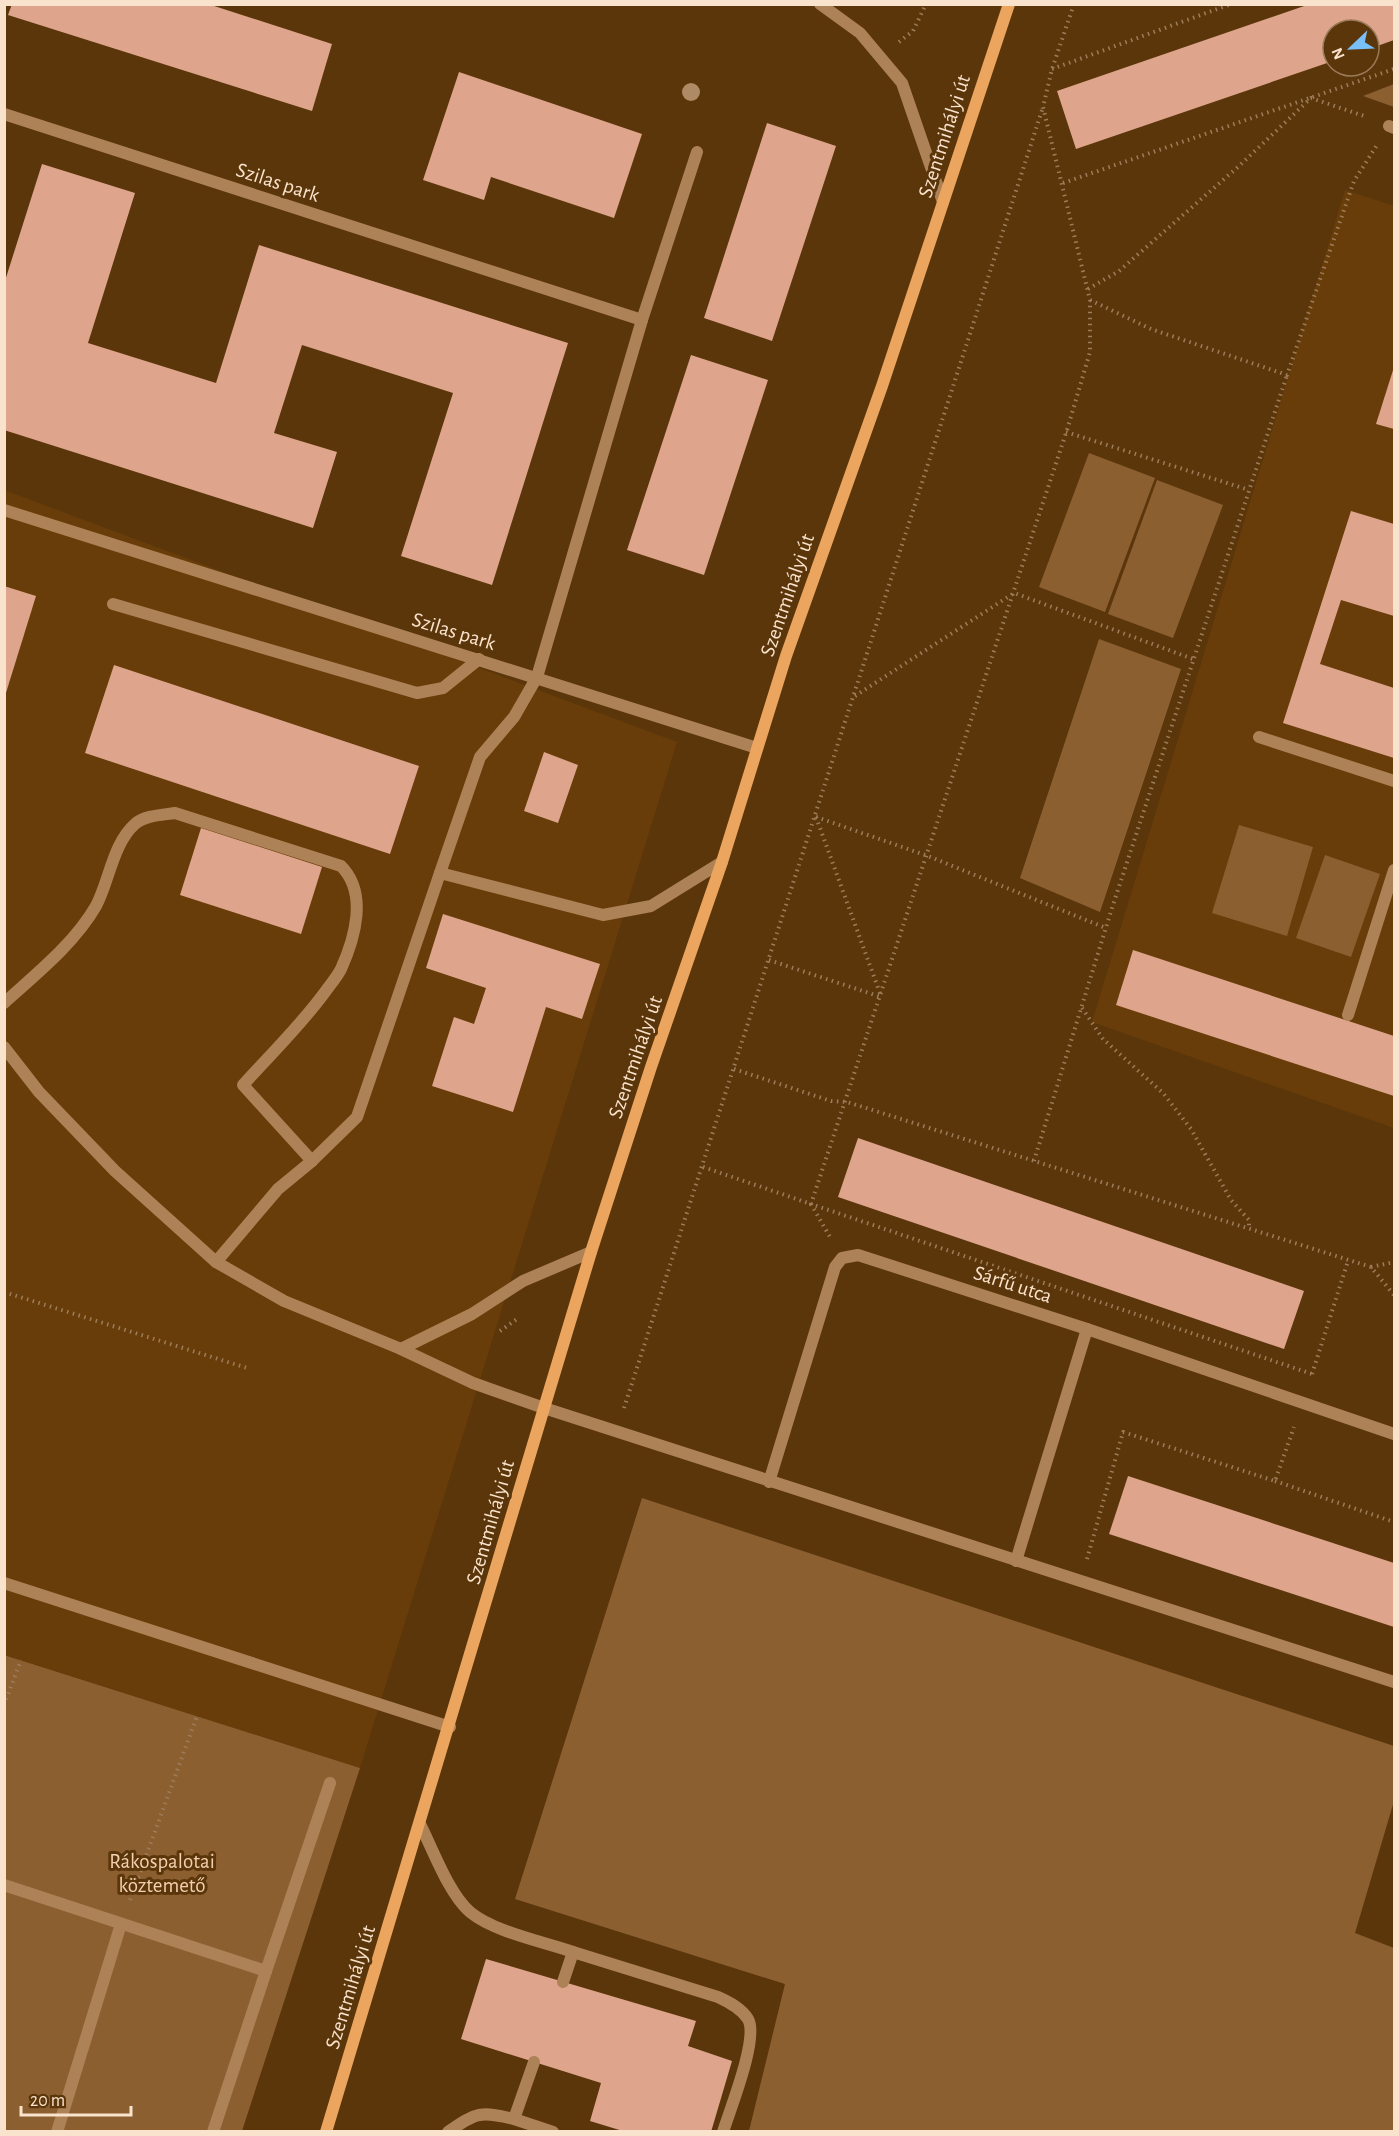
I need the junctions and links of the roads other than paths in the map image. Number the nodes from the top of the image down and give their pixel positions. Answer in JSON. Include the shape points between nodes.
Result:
{"nodes":[{"id":1,"x":820,"y":4,"type":"edge"},
{"id":2,"x":1009,"y":4,"type":"edge"},
{"id":3,"x":4,"y":114,"type":"edge"},
{"id":4,"x":697,"y":152,"type":"dead end"},
{"id":5,"x":943,"y":202,"type":"junction"},
{"id":6,"x":642,"y":320,"type":"junction"},
{"id":7,"x":4,"y":510,"type":"edge"},
{"id":8,"x":113,"y":604,"type":"dead end"},
{"id":9,"x":479,"y":659,"type":"junction"},
{"id":10,"x":537,"y":677,"type":"junction"},
{"id":11,"x":1259,"y":737,"type":"dead end"},
{"id":12,"x":757,"y":748,"type":"junction"},
{"id":13,"x":1395,"y":781,"type":"edge"},
{"id":14,"x":722,"y":862,"type":"junction"},
{"id":15,"x":1395,"y":870,"type":"edge"},
{"id":16,"x":440,"y":873,"type":"junction"},
{"id":17,"x":4,"y":1003,"type":"edge"},
{"id":18,"x":1348,"y":1015,"type":"dead end"},
{"id":19,"x":4,"y":1047,"type":"edge"},
{"id":20,"x":312,"y":1161,"type":"junction"},
{"id":21,"x":591,"y":1252,"type":"junction"},
{"id":22,"x":216,"y":1262,"type":"junction"},
{"id":23,"x":1087,"y":1329,"type":"junction"},
{"id":24,"x":401,"y":1349,"type":"junction"},
{"id":25,"x":544,"y":1408,"type":"junction"},
{"id":26,"x":1395,"y":1434,"type":"edge"},
{"id":27,"x":769,"y":1482,"type":"junction"},
{"id":28,"x":1016,"y":1561,"type":"junction"},
{"id":29,"x":4,"y":1583,"type":"edge"},
{"id":30,"x":1395,"y":1682,"type":"edge"},
{"id":31,"x":450,"y":1726,"type":"junction"},
{"id":32,"x":330,"y":1783,"type":"dead end"},
{"id":33,"x":420,"y":1824,"type":"junction"},
{"id":34,"x":4,"y":1885,"type":"edge"},
{"id":35,"x":121,"y":1924,"type":"junction"},
{"id":36,"x":573,"y":1952,"type":"junction"},
{"id":37,"x":266,"y":1971,"type":"junction"},
{"id":38,"x":563,"y":1982,"type":"dead end"},
{"id":39,"x":534,"y":2062,"type":"dead end"},
{"id":40,"x":514,"y":2119,"type":"junction"},
{"id":41,"x":330,"y":2128,"type":"edge"},
{"id":42,"x":57,"y":2132,"type":"edge"},
{"id":43,"x":213,"y":2132,"type":"edge"},
{"id":44,"x":448,"y":2132,"type":"edge"},
{"id":45,"x":553,"y":2132,"type":"edge"},
{"id":46,"x":723,"y":2132,"type":"edge"}],
"edges":[{"from":1,"to":5,"type":"street","via":[[860,33],[902,83]]},
{"from":2,"to":5,"type":"main road","name":"Szentmihályi út"},
{"from":3,"to":6,"type":"street","name":"Szilas park"},
{"from":4,"to":6,"type":"street"},
{"from":5,"to":12,"type":"main road","name":"Szentmihályi út"},
{"from":6,"to":10,"type":"street"},
{"from":7,"to":9,"type":"street","name":"Szilas park"},
{"from":8,"to":9,"type":"street","via":[[417,693],[443,688]]},
{"from":9,"to":10,"type":"street","name":"Szilas park"},
{"from":10,"to":12,"type":"street","name":"Szilas park"},
{"from":10,"to":16,"type":"street","via":[[514,717],[480,757]]},
{"from":11,"to":13,"type":"street"},
{"from":12,"to":14,"type":"main road","name":"Szentmihályi út"},
{"from":14,"to":16,"type":"street","via":[[651,906],[603,915]]},
{"from":14,"to":21,"type":"main road","name":"Szentmihályi út"},
{"from":15,"to":18,"type":"street"},
{"from":16,"to":20,"type":"street","via":[[357,1117]]},
{"from":17,"to":20,"type":"street","via":[[56,954],[96,905],[123,840],[136,823],[152,816],[175,813],[341,866],[351,876],[357,895],[357,916],[340,970],[312,1009],[243,1085]]},
{"from":19,"to":22,"type":"street","via":[[39,1092],[115,1171]]},
{"from":20,"to":22,"type":"street","via":[[278,1189]]},
{"from":21,"to":24,"type":"street","via":[[523,1281],[472,1314]]},
{"from":21,"to":25,"type":"main road","name":"Szentmihályi út"},
{"from":22,"to":24,"type":"street","via":[[284,1301]]},
{"from":23,"to":26,"type":"street","name":"Sárfű utca"},
{"from":23,"to":27,"type":"street","name":"Sárfű utca","via":[[858,1255],[842,1258],[835,1267]]},
{"from":23,"to":28,"type":"street"},
{"from":24,"to":25,"type":"street","via":[[473,1383]]},
{"from":25,"to":27,"type":"street"},
{"from":25,"to":31,"type":"main road","name":"Szentmihályi út"},
{"from":27,"to":28,"type":"street"},
{"from":28,"to":30,"type":"street"},
{"from":29,"to":31,"type":"street"},
{"from":31,"to":33,"type":"main road","name":"Szentmihályi út"},
{"from":32,"to":37,"type":"street"},
{"from":33,"to":36,"type":"street","via":[[469,1912],[486,1922]]},
{"from":33,"to":41,"type":"main road","name":"Szentmihályi út"},
{"from":34,"to":35,"type":"street"},
{"from":35,"to":37,"type":"street"},
{"from":35,"to":42,"type":"street"},
{"from":36,"to":38,"type":"street"},
{"from":36,"to":46,"type":"street","via":[[718,1996],[749,2020],[751,2038]]},
{"from":37,"to":43,"type":"street"},
{"from":39,"to":40,"type":"street"},
{"from":40,"to":44,"type":"street","via":[[485,2112]]},
{"from":40,"to":45,"type":"street"}]}
